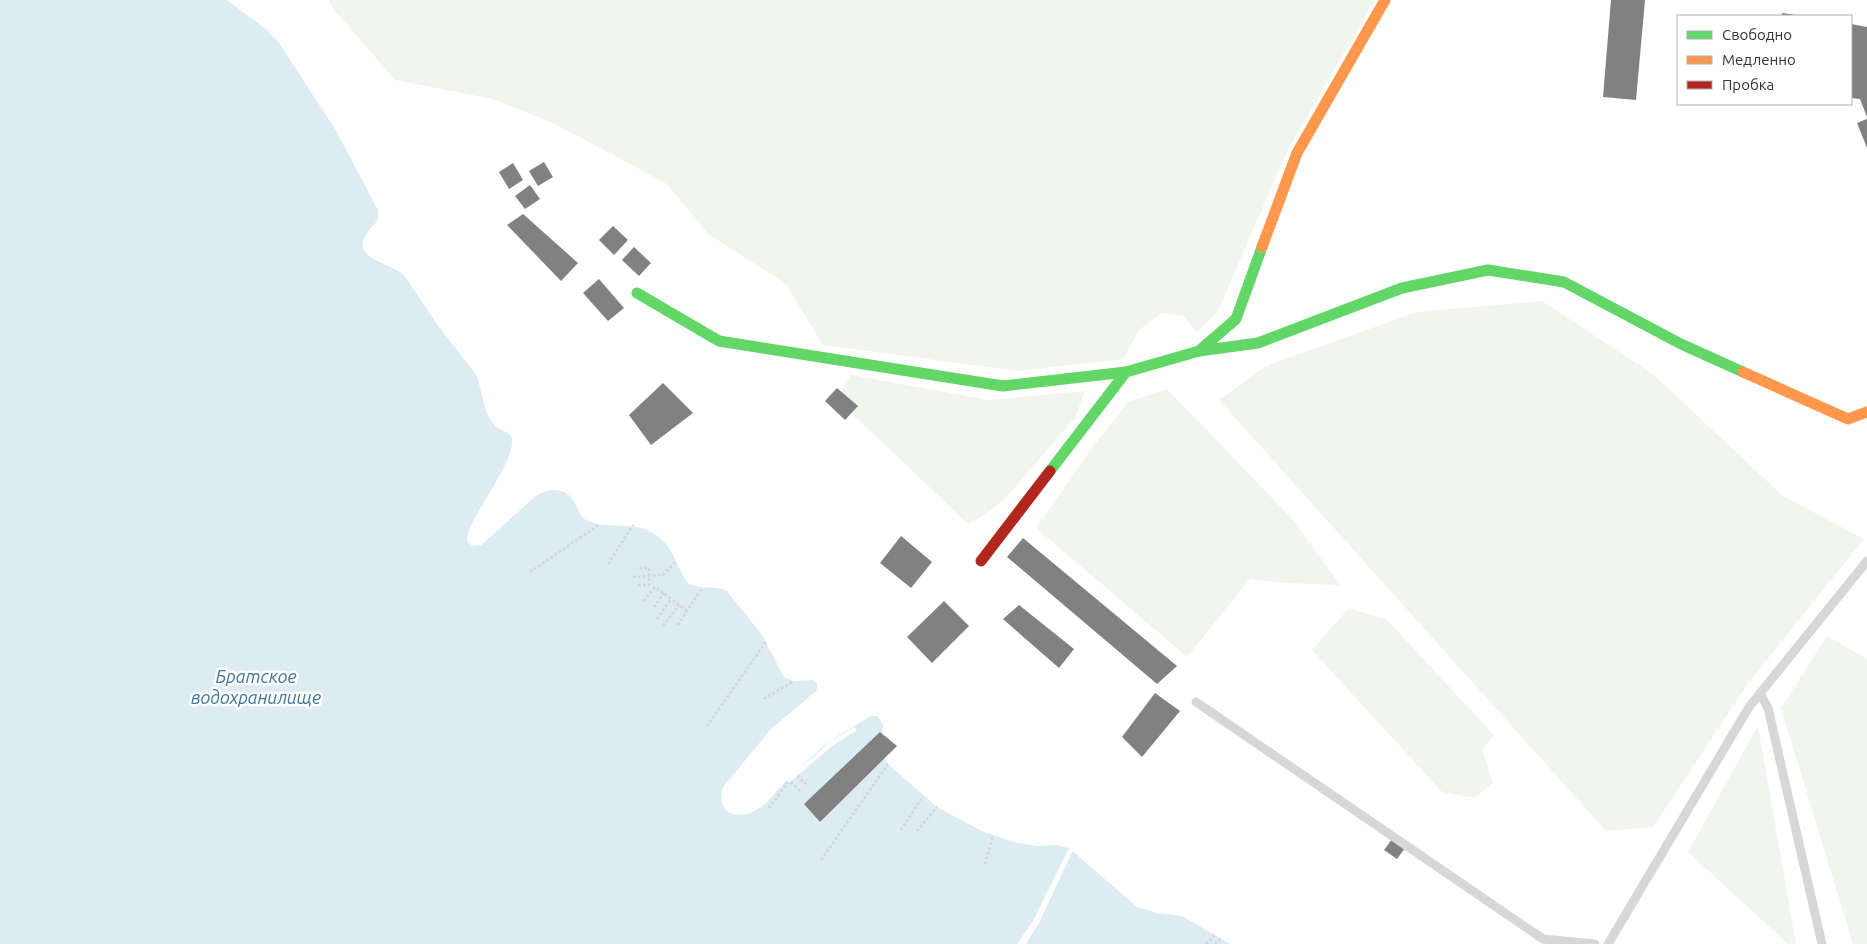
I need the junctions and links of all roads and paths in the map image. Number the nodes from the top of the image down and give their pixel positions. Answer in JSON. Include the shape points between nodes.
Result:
{"nodes":[{"id":1,"x":1385,"y":0,"type":"edge"},
{"id":2,"x":638,"y":294,"type":"dead end"},
{"id":3,"x":1199,"y":351,"type":"junction"},
{"id":4,"x":1126,"y":372,"type":"junction"},
{"id":5,"x":1867,"y":412,"type":"edge"},
{"id":6,"x":600,"y":524,"type":"dead end"},
{"id":7,"x":633,"y":526,"type":"dead end"},
{"id":8,"x":981,"y":561,"type":"dead end"},
{"id":9,"x":1867,"y":561,"type":"edge"},
{"id":10,"x":675,"y":562,"type":"dead end"},
{"id":11,"x":608,"y":564,"type":"dead end"},
{"id":12,"x":638,"y":568,"type":"dead end"},
{"id":13,"x":530,"y":572,"type":"dead end"},
{"id":14,"x":633,"y":577,"type":"dead end"},
{"id":15,"x":649,"y":577,"type":"junction"},
{"id":16,"x":638,"y":586,"type":"dead end"},
{"id":17,"x":702,"y":588,"type":"dead end"},
{"id":18,"x":664,"y":593,"type":"junction"},
{"id":19,"x":671,"y":599,"type":"junction"},
{"id":20,"x":644,"y":601,"type":"dead end"},
{"id":21,"x":679,"y":605,"type":"junction"},
{"id":22,"x":654,"y":607,"type":"dead end"},
{"id":23,"x":687,"y":611,"type":"junction"},
{"id":24,"x":657,"y":619,"type":"dead end"},
{"id":25,"x":678,"y":625,"type":"dead end"},
{"id":26,"x":663,"y":626,"type":"dead end"},
{"id":27,"x":766,"y":642,"type":"dead end"},
{"id":28,"x":794,"y":681,"type":"dead end"},
{"id":29,"x":1760,"y":693,"type":"junction"},
{"id":30,"x":764,"y":699,"type":"dead end"},
{"id":31,"x":1196,"y":702,"type":"dead end"},
{"id":32,"x":707,"y":726,"type":"dead end"},
{"id":33,"x":888,"y":764,"type":"dead end"},
{"id":34,"x":797,"y":776,"type":"dead end"},
{"id":35,"x":807,"y":785,"type":"dead end"},
{"id":36,"x":800,"y":791,"type":"dead end"},
{"id":37,"x":923,"y":796,"type":"dead end"},
{"id":38,"x":770,"y":797,"type":"dead end"},
{"id":39,"x":774,"y":800,"type":"junction"},
{"id":40,"x":937,"y":807,"type":"dead end"},
{"id":41,"x":769,"y":808,"type":"dead end"},
{"id":42,"x":901,"y":830,"type":"dead end"},
{"id":43,"x":917,"y":831,"type":"dead end"},
{"id":44,"x":994,"y":835,"type":"dead end"},
{"id":45,"x":821,"y":860,"type":"dead end"},
{"id":46,"x":985,"y":864,"type":"dead end"},
{"id":47,"x":1215,"y":934,"type":"dead end"},
{"id":48,"x":1221,"y":938,"type":"dead end"},
{"id":49,"x":1206,"y":944,"type":"edge"},
{"id":50,"x":1215,"y":944,"type":"edge"},
{"id":51,"x":1595,"y":944,"type":"edge"},
{"id":52,"x":1608,"y":944,"type":"edge"},
{"id":53,"x":1822,"y":944,"type":"edge"}],
"edges":[{"from":1,"to":3,"type":"street","via":[[1296,153],[1236,319]]},
{"from":2,"to":4,"type":"street","via":[[719,341],[1003,386]]},
{"from":3,"to":4,"type":"street"},
{"from":3,"to":5,"type":"street","via":[[1258,343],[1402,288],[1488,270],[1564,282],[1681,344],[1848,419]]},
{"from":4,"to":8,"type":"street"},
{"from":6,"to":13,"type":"path"},
{"from":7,"to":11,"type":"path"},
{"from":9,"to":29,"type":"lane"},
{"from":10,"to":15,"type":"path","via":[[663,575]]},
{"from":12,"to":15,"type":"path","via":[[649,568]]},
{"from":14,"to":15,"type":"path"},
{"from":15,"to":16,"type":"path","via":[[649,585]]},
{"from":17,"to":23,"type":"path"},
{"from":18,"to":19,"type":"path"},
{"from":18,"to":20,"type":"path","via":[[656,587]]},
{"from":18,"to":22,"type":"path"},
{"from":19,"to":21,"type":"path"},
{"from":19,"to":24,"type":"path"},
{"from":21,"to":23,"type":"path"},
{"from":21,"to":26,"type":"path"},
{"from":23,"to":25,"type":"path"},
{"from":27,"to":32,"type":"path"},
{"from":28,"to":30,"type":"path"},
{"from":29,"to":52,"type":"lane"},
{"from":29,"to":53,"type":"lane","via":[[1768,708]]},
{"from":31,"to":51,"type":"lane","via":[[1543,939]]},
{"from":33,"to":45,"type":"path"},
{"from":34,"to":35,"type":"path"},
{"from":36,"to":39,"type":"path","via":[[789,782]]},
{"from":37,"to":42,"type":"path"},
{"from":38,"to":39,"type":"path"},
{"from":39,"to":41,"type":"path"},
{"from":40,"to":43,"type":"path"},
{"from":44,"to":46,"type":"path"},
{"from":47,"to":49,"type":"path"},
{"from":48,"to":50,"type":"path"}]}
